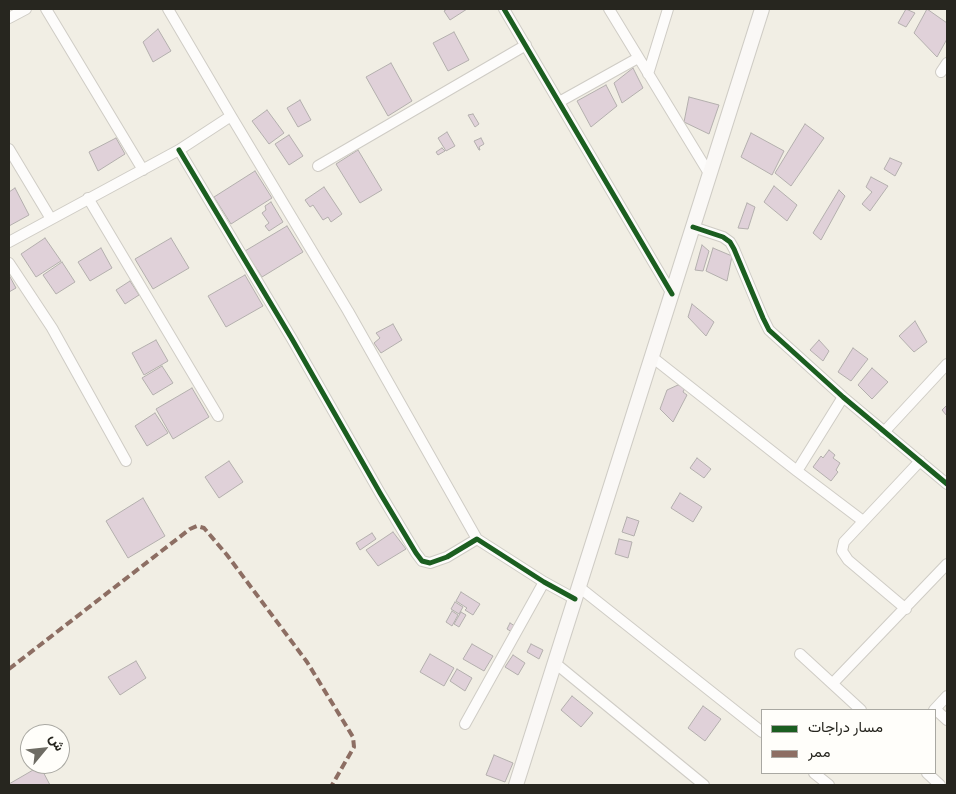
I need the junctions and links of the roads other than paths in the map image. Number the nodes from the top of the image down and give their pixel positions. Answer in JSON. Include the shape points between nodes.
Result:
{"nodes":[{"id":1,"x":26,"y":9,"type":"edge"},
{"id":2,"x":46,"y":9,"type":"edge"},
{"id":3,"x":168,"y":9,"type":"edge"},
{"id":4,"x":504,"y":9,"type":"edge"},
{"id":5,"x":609,"y":9,"type":"edge"},
{"id":6,"x":668,"y":9,"type":"edge"},
{"id":7,"x":762,"y":9,"type":"edge"},
{"id":8,"x":9,"y":18,"type":"edge"},
{"id":9,"x":526,"y":45,"type":"junction"},
{"id":10,"x":638,"y":58,"type":"junction"},
{"id":11,"x":947,"y":63,"type":"edge"},
{"id":12,"x":941,"y":72,"type":"dead end"},
{"id":13,"x":648,"y":74,"type":"junction"},
{"id":14,"x":559,"y":102,"type":"junction"},
{"id":15,"x":231,"y":116,"type":"junction"},
{"id":16,"x":9,"y":149,"type":"edge"},
{"id":17,"x":179,"y":150,"type":"junction"},
{"id":18,"x":318,"y":166,"type":"dead end"},
{"id":19,"x":143,"y":170,"type":"junction"},
{"id":20,"x":710,"y":175,"type":"junction"},
{"id":21,"x":88,"y":198,"type":"junction"},
{"id":22,"x":51,"y":219,"type":"junction"},
{"id":23,"x":693,"y":227,"type":"junction"},
{"id":24,"x":9,"y":242,"type":"edge"},
{"id":25,"x":9,"y":263,"type":"edge"},
{"id":26,"x":672,"y":294,"type":"junction"},
{"id":27,"x":652,"y":357,"type":"junction"},
{"id":28,"x":947,"y":364,"type":"edge"},
{"id":29,"x":843,"y":397,"type":"junction"},
{"id":30,"x":218,"y":416,"type":"dead end"},
{"id":31,"x":884,"y":432,"type":"junction"},
{"id":32,"x":126,"y":460,"type":"dead end"},
{"id":33,"x":920,"y":461,"type":"junction"},
{"id":34,"x":797,"y":471,"type":"junction"},
{"id":35,"x":947,"y":484,"type":"edge"},
{"id":36,"x":863,"y":521,"type":"junction"},
{"id":37,"x":478,"y":539,"type":"junction"},
{"id":38,"x":947,"y":564,"type":"edge"},
{"id":39,"x":544,"y":582,"type":"junction"},
{"id":40,"x":577,"y":593,"type":"junction"},
{"id":41,"x":906,"y":608,"type":"junction"},
{"id":42,"x":800,"y":654,"type":"dead end"},
{"id":43,"x":555,"y":663,"type":"junction"},
{"id":44,"x":832,"y":683,"type":"junction"},
{"id":45,"x":947,"y":696,"type":"edge"},
{"id":46,"x":860,"y":709,"type":"edge"},
{"id":47,"x":936,"y":709,"type":"edge"},
{"id":48,"x":936,"y":711,"type":"edge"},
{"id":49,"x":947,"y":720,"type":"edge"},
{"id":50,"x":465,"y":724,"type":"dead end"},
{"id":51,"x":761,"y":731,"type":"edge"},
{"id":52,"x":815,"y":774,"type":"edge"},
{"id":53,"x":928,"y":774,"type":"edge"},
{"id":54,"x":826,"y":784,"type":"edge"},
{"id":55,"x":516,"y":785,"type":"edge"},
{"id":56,"x":704,"y":785,"type":"edge"},
{"id":57,"x":940,"y":785,"type":"edge"}],
"edges":[{"from":1,"to":8,"type":"street"},
{"from":2,"to":19,"type":"street"},
{"from":3,"to":15,"type":"street"},
{"from":4,"to":9,"type":"street"},
{"from":5,"to":10,"type":"street"},
{"from":6,"to":13,"type":"street"},
{"from":7,"to":20,"type":"main road"},
{"from":9,"to":14,"type":"street"},
{"from":9,"to":18,"type":"street"},
{"from":10,"to":13,"type":"street"},
{"from":10,"to":14,"type":"street"},
{"from":11,"to":12,"type":"street"},
{"from":13,"to":20,"type":"street"},
{"from":14,"to":26,"type":"street"},
{"from":15,"to":17,"type":"street"},
{"from":15,"to":37,"type":"street"},
{"from":16,"to":22,"type":"street"},
{"from":17,"to":19,"type":"street"},
{"from":17,"to":37,"type":"street","via":[[422,561],[430,563],[447,557]]},
{"from":19,"to":21,"type":"street"},
{"from":20,"to":23,"type":"main road"},
{"from":21,"to":22,"type":"street"},
{"from":21,"to":30,"type":"street"},
{"from":22,"to":24,"type":"street"},
{"from":23,"to":26,"type":"main road"},
{"from":23,"to":29,"type":"street","via":[[730,242],[769,330]]},
{"from":25,"to":32,"type":"street","via":[[52,328]]},
{"from":26,"to":27,"type":"main road"},
{"from":27,"to":34,"type":"street"},
{"from":27,"to":40,"type":"main road"},
{"from":28,"to":31,"type":"street"},
{"from":29,"to":31,"type":"street"},
{"from":29,"to":34,"type":"street"},
{"from":31,"to":33,"type":"street"},
{"from":33,"to":35,"type":"street"},
{"from":33,"to":36,"type":"street"},
{"from":34,"to":36,"type":"street"},
{"from":36,"to":41,"type":"street","via":[[844,542],[842,551],[848,560]]},
{"from":37,"to":39,"type":"street"},
{"from":38,"to":41,"type":"street"},
{"from":39,"to":40,"type":"street"},
{"from":39,"to":50,"type":"street"},
{"from":40,"to":43,"type":"main road"},
{"from":40,"to":51,"type":"street"},
{"from":41,"to":44,"type":"street"},
{"from":42,"to":44,"type":"street"},
{"from":43,"to":55,"type":"main road"},
{"from":43,"to":56,"type":"street"},
{"from":44,"to":46,"type":"street"},
{"from":45,"to":47,"type":"street"},
{"from":48,"to":49,"type":"street"},
{"from":52,"to":54,"type":"street"},
{"from":53,"to":57,"type":"street"}]}
